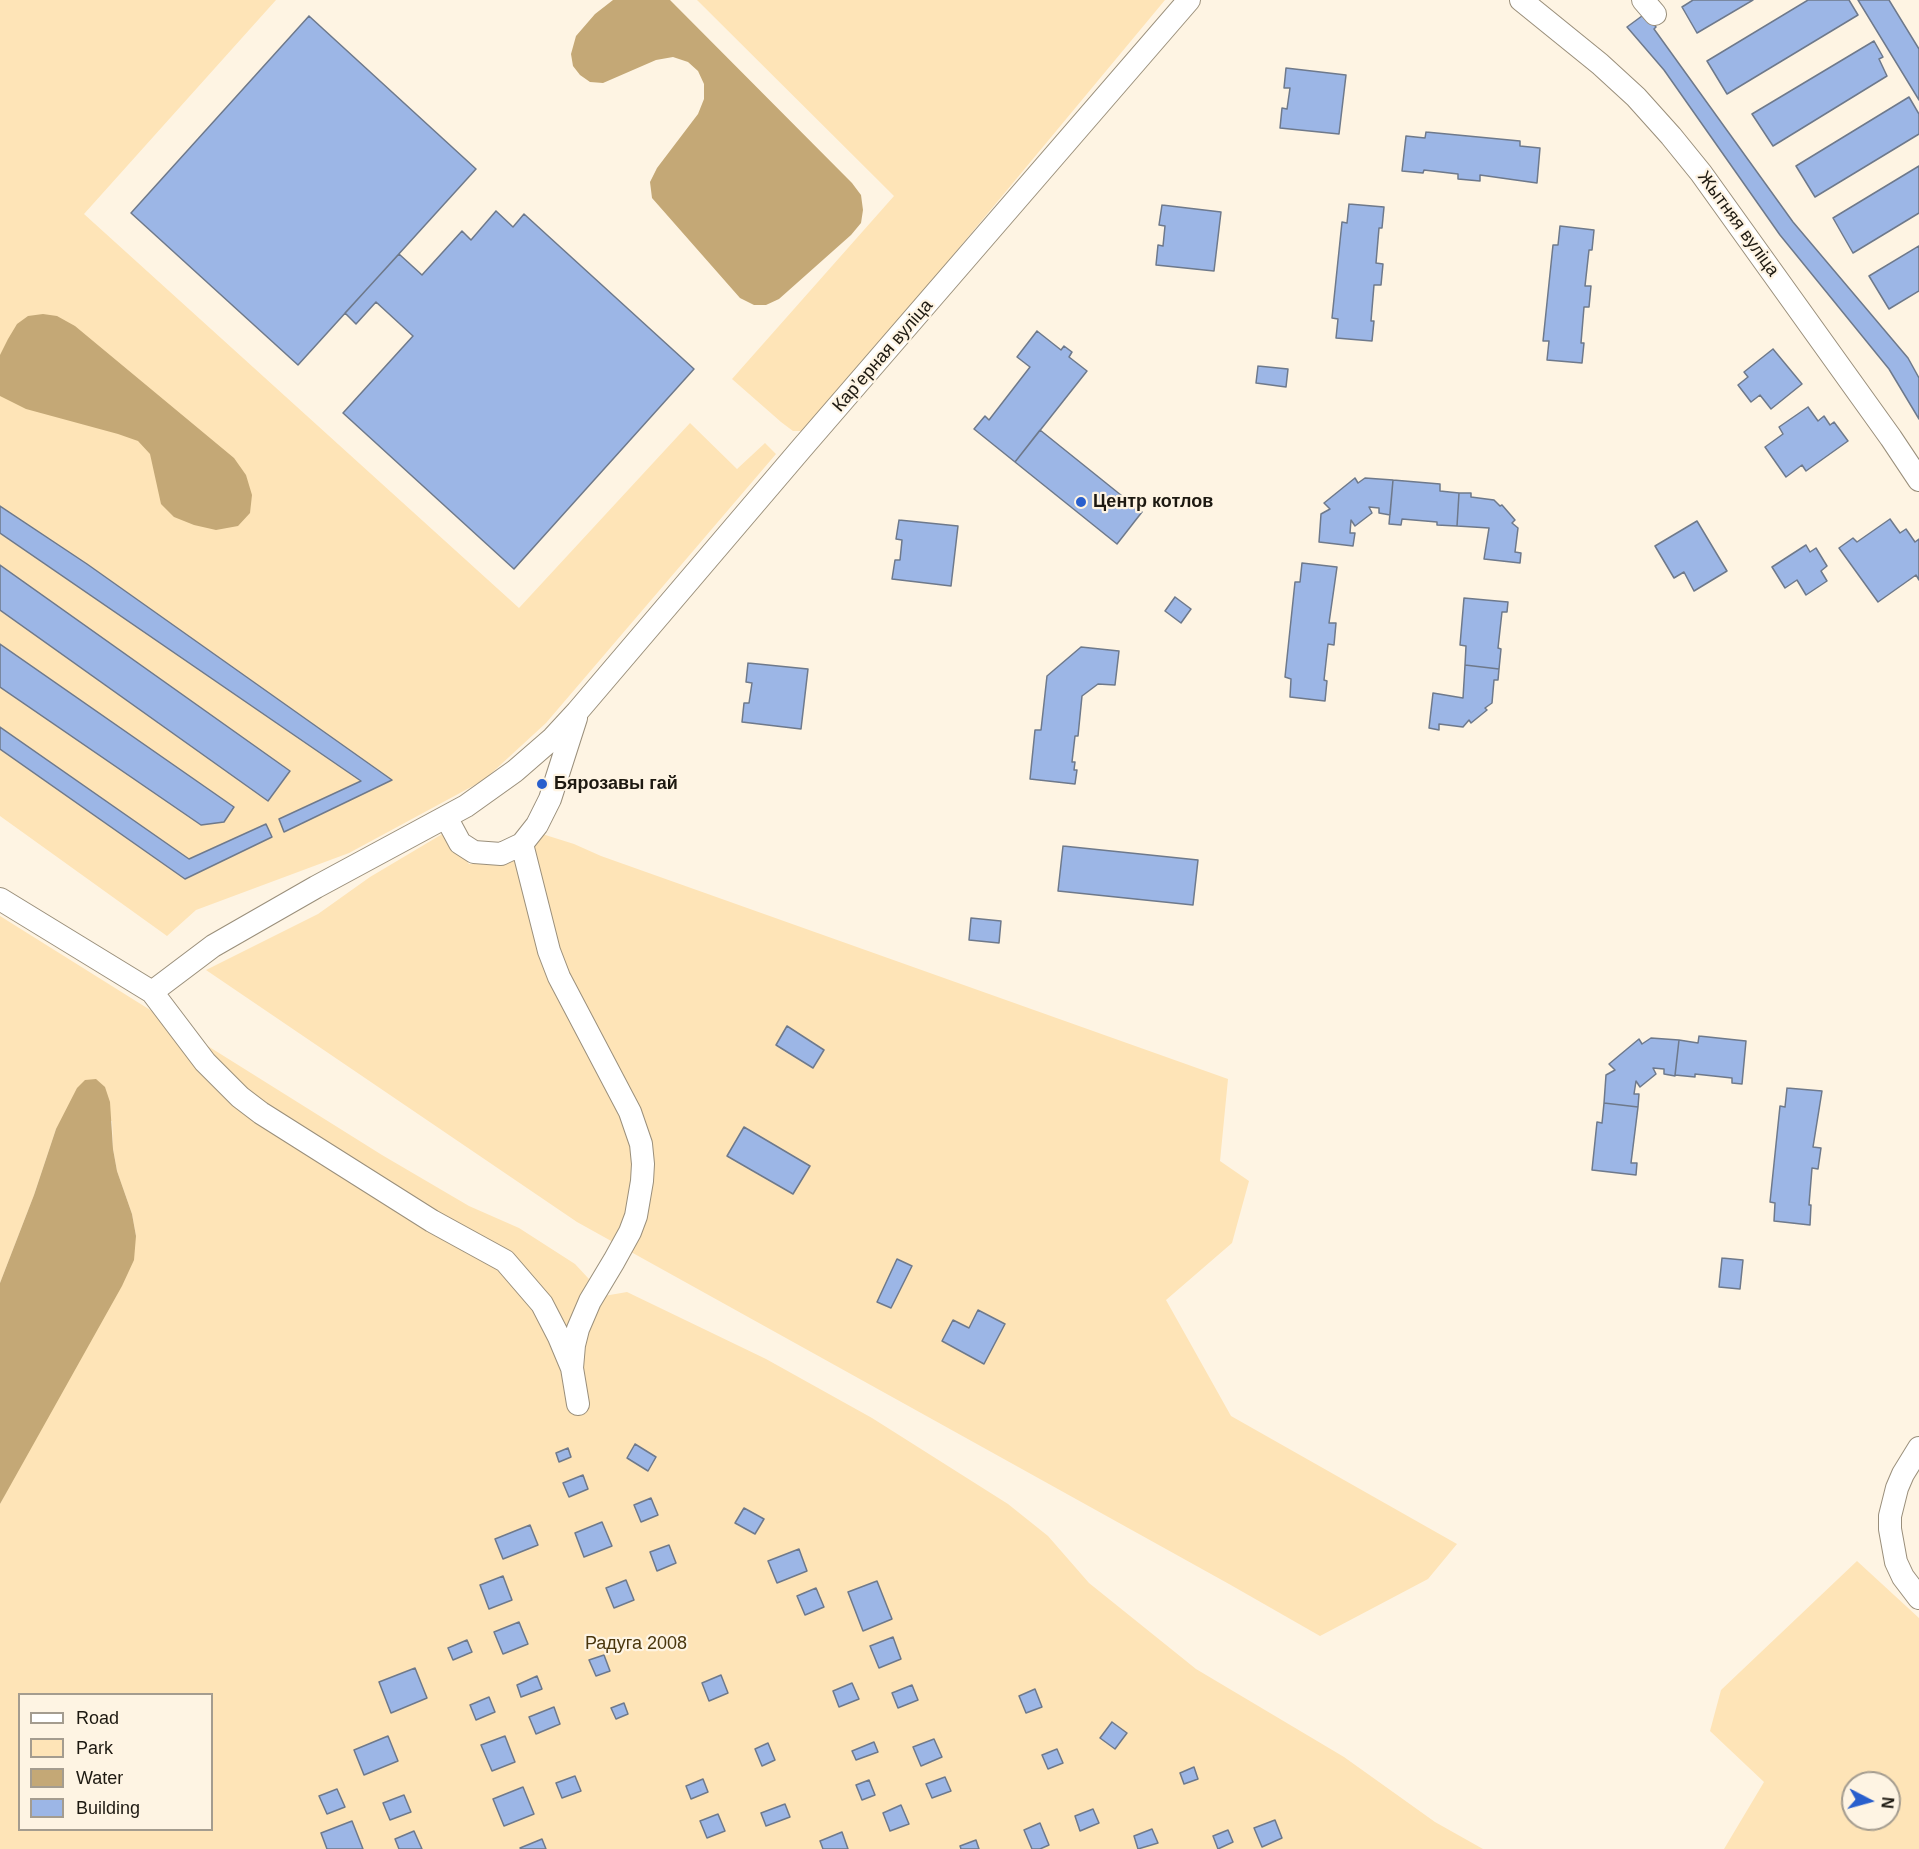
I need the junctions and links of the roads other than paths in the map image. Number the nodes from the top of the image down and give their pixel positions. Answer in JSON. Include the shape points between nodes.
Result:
{"nodes":[{"id":1,"x":1190,"y":0,"type":"edge"},
{"id":2,"x":1521,"y":0,"type":"edge"},
{"id":3,"x":1919,"y":480,"type":"edge"},
{"id":4,"x":577,"y":712,"type":"junction"},
{"id":5,"x":446,"y":817,"type":"junction"},
{"id":6,"x":522,"y":844,"type":"junction"},
{"id":7,"x":0,"y":899,"type":"edge"},
{"id":8,"x":152,"y":992,"type":"junction"},
{"id":9,"x":572,"y":1368,"type":"junction"},
{"id":10,"x":578,"y":1404,"type":"dead end"},
{"id":11,"x":1919,"y":1448,"type":"edge"},
{"id":12,"x":1919,"y":1598,"type":"edge"}],
"edges":[{"from":1,"to":4,"type":"street","name":"Карʼерная вуліца"},
{"from":2,"to":3,"type":"street","name":"Жытняя вуліца","via":[[1600,64],[1671,136]]},
{"from":4,"to":5,"type":"street","name":"Карʼерная вуліца","via":[[515,771]]},
{"from":4,"to":6,"type":"street","name":"Карʼерная вуліца","via":[[550,799]]},
{"from":5,"to":6,"type":"street","via":[[460,843],[474,852],[501,854]]},
{"from":5,"to":8,"type":"street","name":"Карʼерная вуліца","via":[[213,946]]},
{"from":6,"to":9,"type":"street","via":[[559,977],[633,1120],[642,1154],[636,1216],[583,1316]]},
{"from":7,"to":8,"type":"street"},
{"from":8,"to":9,"type":"street","via":[[205,1062],[240,1097],[432,1221],[505,1261],[542,1304]]},
{"from":9,"to":10,"type":"street"},
{"from":11,"to":12,"type":"street","via":[[1897,1488],[1890,1529],[1896,1562]]}]}
